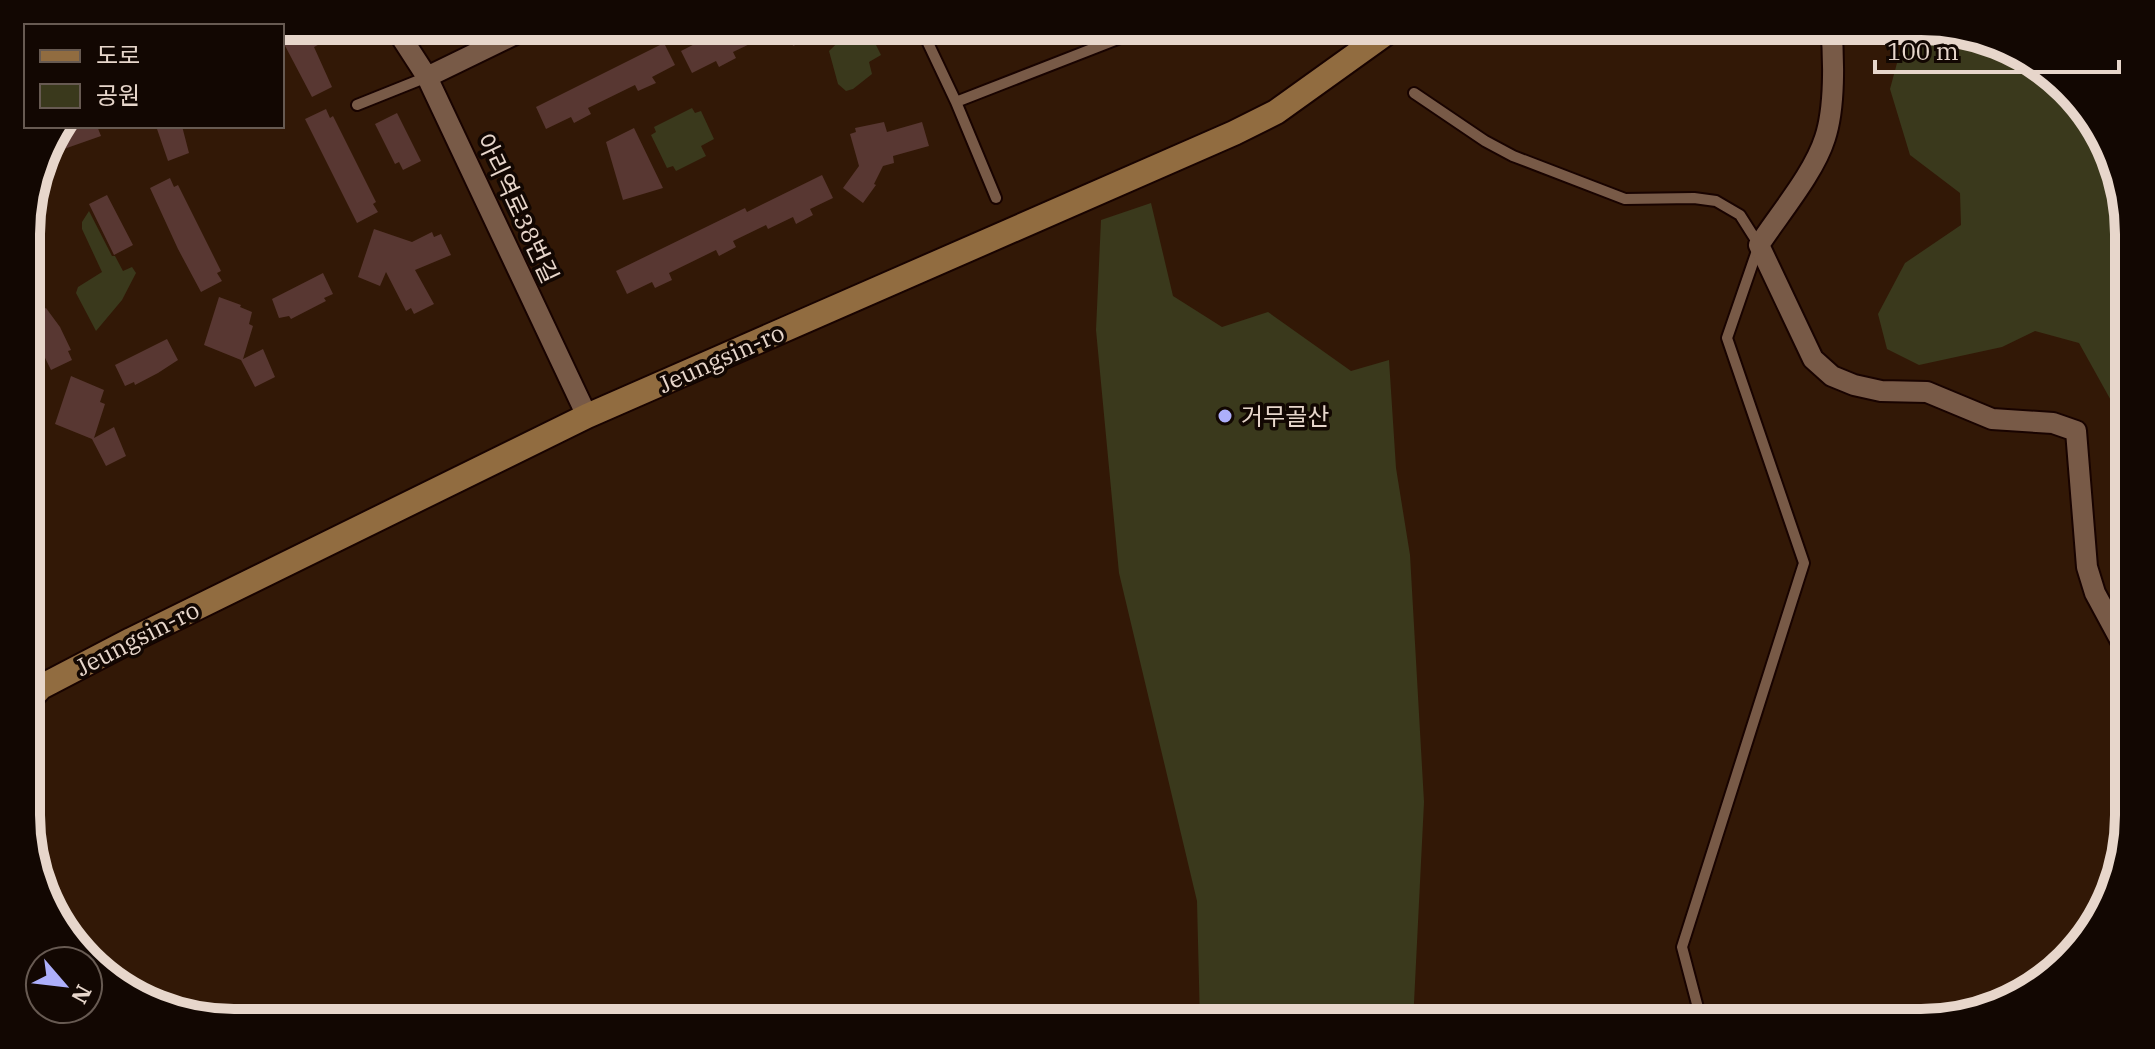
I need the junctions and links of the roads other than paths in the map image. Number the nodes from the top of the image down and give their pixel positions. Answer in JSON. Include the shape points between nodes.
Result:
{"nodes":[{"id":1,"x":403,"y":40,"type":"edge"},
{"id":2,"x":503,"y":40,"type":"edge"},
{"id":3,"x":927,"y":40,"type":"edge"},
{"id":4,"x":1115,"y":40,"type":"edge"},
{"id":5,"x":1354,"y":40,"type":"edge"},
{"id":6,"x":1377,"y":40,"type":"edge"},
{"id":7,"x":1831,"y":40,"type":"edge"},
{"id":8,"x":1360,"y":53,"type":"junction"},
{"id":9,"x":427,"y":77,"type":"junction"},
{"id":10,"x":1414,"y":93,"type":"dead end"},
{"id":11,"x":956,"y":102,"type":"junction"},
{"id":12,"x":357,"y":105,"type":"dead end"},
{"id":13,"x":996,"y":198,"type":"dead end"},
{"id":14,"x":1759,"y":245,"type":"junction"},
{"id":15,"x":587,"y":416,"type":"junction"},
{"id":16,"x":2115,"y":630,"type":"edge"},
{"id":17,"x":40,"y":687,"type":"edge"},
{"id":18,"x":1698,"y":1009,"type":"edge"}],
"edges":[{"from":1,"to":9,"type":"street","name":"아리역로38번길"},
{"from":2,"to":9,"type":"street"},
{"from":3,"to":11,"type":"lane"},
{"from":4,"to":11,"type":"lane"},
{"from":5,"to":8,"type":"lane"},
{"from":6,"to":8,"type":"street","name":"Jeungsin-ro"},
{"from":7,"to":14,"type":"street","via":[[1832,91],[1825,137],[1810,170]]},
{"from":8,"to":15,"type":"street","name":"Jeungsin-ro","via":[[1276,112],[1234,133]]},
{"from":9,"to":12,"type":"lane"},
{"from":9,"to":15,"type":"street","name":"아리역로38번길"},
{"from":10,"to":14,"type":"lane","via":[[1513,156],[1625,199],[1716,201],[1740,215]]},
{"from":11,"to":13,"type":"lane"},
{"from":14,"to":16,"type":"street","via":[[1813,359],[1832,376],[1881,391],[1927,392],[1992,419],[2053,423],[2076,431],[2087,567]]},
{"from":14,"to":18,"type":"lane","via":[[1727,338],[1804,563],[1682,947]]},
{"from":15,"to":17,"type":"street","name":"Jeungsin-ro"}]}
